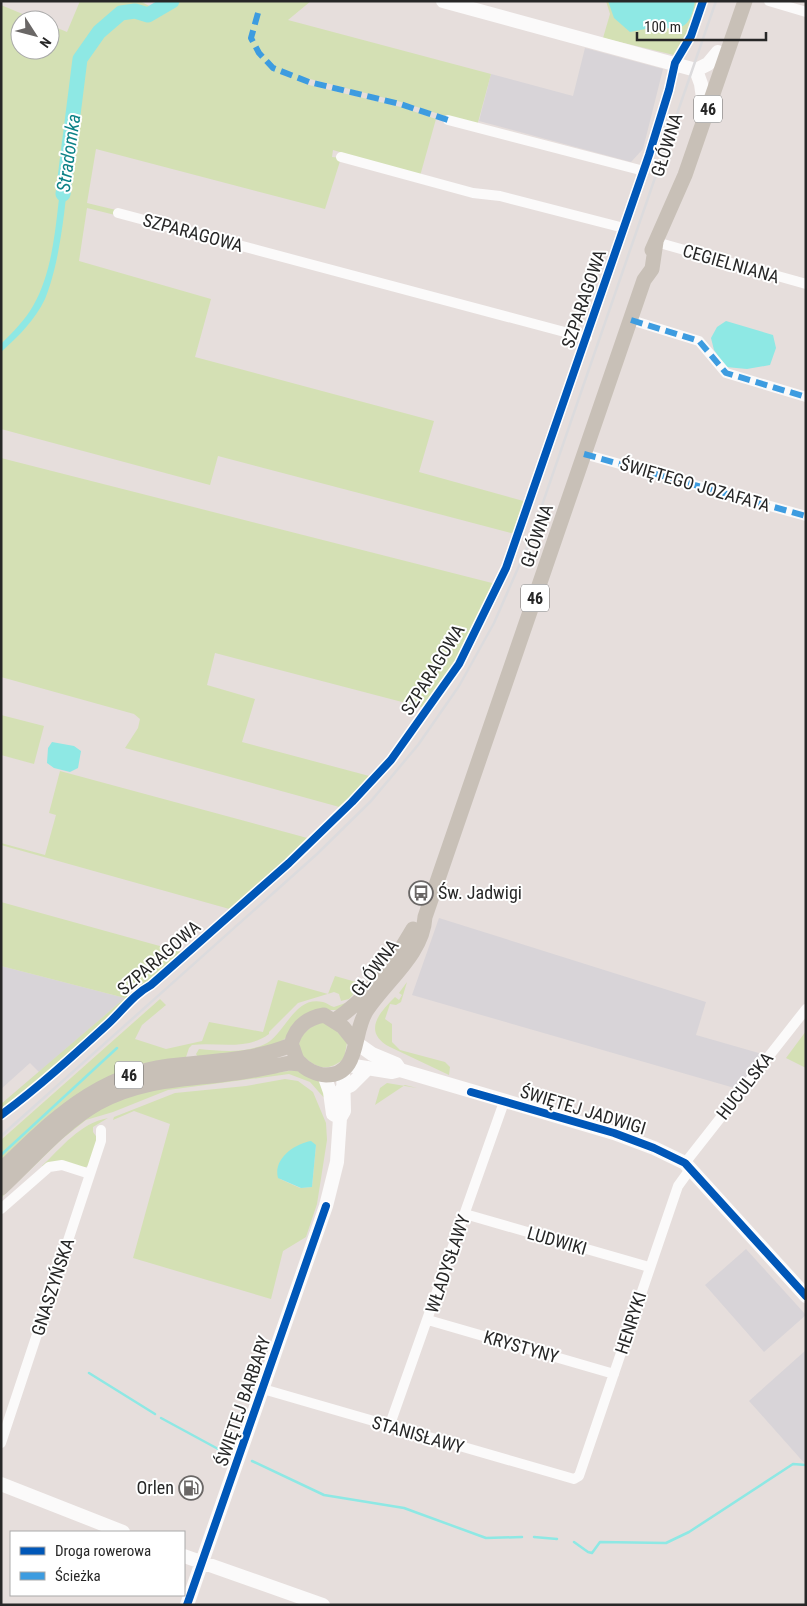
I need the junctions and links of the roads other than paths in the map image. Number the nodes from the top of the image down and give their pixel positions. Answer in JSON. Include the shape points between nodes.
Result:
{"nodes":[{"id":1,"x":443,"y":1,"type":"edge"},
{"id":2,"x":703,"y":1,"type":"edge"},
{"id":3,"x":735,"y":1,"type":"edge"},
{"id":4,"x":745,"y":1,"type":"edge"},
{"id":5,"x":769,"y":1,"type":"edge"},
{"id":6,"x":806,"y":12,"type":"edge"},
{"id":7,"x":718,"y":52,"type":"junction"},
{"id":8,"x":674,"y":63,"type":"junction"},
{"id":9,"x":696,"y":70,"type":"junction"},
{"id":10,"x":703,"y":98,"type":"junction"},
{"id":11,"x":448,"y":120,"type":"dead end"},
{"id":12,"x":341,"y":156,"type":"dead end"},
{"id":13,"x":644,"y":171,"type":"junction"},
{"id":14,"x":118,"y":213,"type":"dead end"},
{"id":15,"x":666,"y":215,"type":"junction"},
{"id":16,"x":624,"y":228,"type":"junction"},
{"id":17,"x":656,"y":242,"type":"junction"},
{"id":18,"x":806,"y":284,"type":"edge"},
{"id":19,"x":631,"y":320,"type":"junction"},
{"id":20,"x":587,"y":338,"type":"junction"},
{"id":21,"x":806,"y":397,"type":"edge"},
{"id":22,"x":584,"y":454,"type":"junction"},
{"id":23,"x":806,"y":516,"type":"edge"},
{"id":24,"x":425,"y":917,"type":"junction"},
{"id":25,"x":806,"y":1009,"type":"edge"},
{"id":26,"x":334,"y":1020,"type":"junction"},
{"id":27,"x":356,"y":1042,"type":"junction"},
{"id":28,"x":292,"y":1045,"type":"junction"},
{"id":29,"x":300,"y":1064,"type":"junction"},
{"id":30,"x":346,"y":1068,"type":"junction"},
{"id":31,"x":368,"y":1068,"type":"junction"},
{"id":32,"x":400,"y":1070,"type":"junction"},
{"id":33,"x":324,"y":1076,"type":"junction"},
{"id":34,"x":342,"y":1089,"type":"junction"},
{"id":35,"x":504,"y":1102,"type":"junction"},
{"id":36,"x":1,"y":1115,"type":"edge"},
{"id":37,"x":340,"y":1118,"type":"junction"},
{"id":38,"x":101,"y":1130,"type":"dead end"},
{"id":39,"x":688,"y":1166,"type":"junction"},
{"id":40,"x":1,"y":1170,"type":"edge"},
{"id":41,"x":90,"y":1174,"type":"junction"},
{"id":42,"x":1,"y":1188,"type":"edge"},
{"id":43,"x":1,"y":1210,"type":"edge"},
{"id":44,"x":465,"y":1214,"type":"junction"},
{"id":45,"x":649,"y":1267,"type":"junction"},
{"id":46,"x":806,"y":1296,"type":"edge"},
{"id":47,"x":428,"y":1320,"type":"junction"},
{"id":48,"x":614,"y":1374,"type":"junction"},
{"id":49,"x":263,"y":1389,"type":"junction"},
{"id":50,"x":389,"y":1427,"type":"junction"},
{"id":51,"x":1,"y":1443,"type":"edge"},
{"id":52,"x":574,"y":1479,"type":"joint"},
{"id":53,"x":1,"y":1484,"type":"edge"},
{"id":54,"x":120,"y":1531,"type":"edge"},
{"id":55,"x":185,"y":1556,"type":"edge"},
{"id":56,"x":201,"y":1562,"type":"junction"},
{"id":57,"x":187,"y":1605,"type":"edge"},
{"id":58,"x":323,"y":1605,"type":"edge"}],
"edges":[{"from":1,"to":8,"type":"street"},
{"from":2,"to":8,"type":"street","via":[[691,36]]},
{"from":3,"to":7,"type":"main road","name":"GŁÓWNA","number":"46"},
{"from":4,"to":15,"type":"main road","name":"GŁÓWNA","number":"46","via":[[688,165]]},
{"from":5,"to":6,"type":"street"},
{"from":7,"to":9,"type":"street","via":[[708,64]]},
{"from":7,"to":10,"type":"main road","name":"GŁÓWNA","number":"46"},
{"from":8,"to":9,"type":"street"},
{"from":8,"to":13,"type":"street","name":"SZPARAGOWA"},
{"from":9,"to":10,"type":"street"},
{"from":10,"to":15,"type":"main road","name":"GŁÓWNA","number":"46","via":[[676,175]]},
{"from":11,"to":13,"type":"street"},
{"from":12,"to":16,"type":"street","name":"SZPARAGOWA","via":[[473,193],[500,196]]},
{"from":13,"to":16,"type":"street","name":"SZPARAGOWA"},
{"from":14,"to":20,"type":"street","name":"SZPARAGOWA"},
{"from":15,"to":17,"type":"main road","name":"GŁÓWNA","number":"46"},
{"from":16,"to":20,"type":"street","name":"SZPARAGOWA"},
{"from":17,"to":18,"type":"street","name":"CEGIELNIANA"},
{"from":17,"to":19,"type":"main road","name":"GŁÓWNA","number":"46","via":[[652,269],[644,280]]},
{"from":19,"to":21,"type":"street","via":[[700,341],[726,373]]},
{"from":19,"to":22,"type":"main road","name":"GŁÓWNA","number":"46"},
{"from":20,"to":36,"type":"street","name":"SZPARAGOWA","via":[[498,586],[459,664],[396,754],[289,863],[151,985],[138,992],[121,1012],[33,1091]]},
{"from":22,"to":23,"type":"street","name":"ŚWIĘTEGO JOZAFATA"},
{"from":22,"to":24,"type":"main road","name":"GŁÓWNA","number":"46"},
{"from":24,"to":26,"type":"main road","name":"GŁÓWNA","number":"46","via":[[416,924],[385,970],[350,1009]]},
{"from":24,"to":27,"type":"main road","name":"GŁÓWNA","number":"46","via":[[424,928],[408,958],[363,1016]]},
{"from":25,"to":39,"type":"street","name":"HUCULSKA"},
{"from":26,"to":27,"type":"main road"},
{"from":26,"to":28,"type":"main road","via":[[324,1015],[311,1019],[296,1032]]},
{"from":27,"to":30,"type":"main road","number":"46"},
{"from":27,"to":32,"type":"street","name":"ŚWIĘTEJ JADWIGI","via":[[372,1054],[396,1064]]},
{"from":28,"to":29,"type":"main road"},
{"from":28,"to":40,"type":"main road","number":"46","via":[[223,1062],[153,1069],[114,1081],[63,1112]]},
{"from":29,"to":33,"type":"main road"},
{"from":29,"to":42,"type":"main road","number":"46","via":[[170,1079],[123,1092],[72,1122]]},
{"from":30,"to":31,"type":"street","name":"ŚWIĘTEJ JADWIGI"},
{"from":30,"to":33,"type":"main road"},
{"from":30,"to":34,"type":"street","name":"ŚWIĘTEJ BARBARY"},
{"from":31,"to":32,"type":"street","name":"ŚWIĘTEJ JADWIGI"},
{"from":31,"to":34,"type":"street","via":[[351,1086]]},
{"from":32,"to":35,"type":"street","name":"ŚWIĘTEJ JADWIGI"},
{"from":33,"to":37,"type":"street","name":"ŚWIĘTEJ BARBARY","via":[[333,1114]]},
{"from":34,"to":37,"type":"street","name":"ŚWIĘTEJ BARBARY","via":[[344,1111]]},
{"from":35,"to":39,"type":"street","name":"ŚWIĘTEJ JADWIGI","via":[[614,1133],[654,1148]]},
{"from":35,"to":44,"type":"street","name":"WŁADYSŁAWY"},
{"from":37,"to":49,"type":"street","name":"ŚWIĘTEJ BARBARY","via":[[336,1162],[326,1206]]},
{"from":38,"to":41,"type":"street","name":"GNASZYŃSKA","via":[[101,1141]]},
{"from":39,"to":45,"type":"street","name":"HENRYKI"},
{"from":39,"to":46,"type":"street","name":"ŚWIĘTEJ JADWIGI"},
{"from":41,"to":43,"type":"street","via":[[62,1165],[48,1167]]},
{"from":41,"to":51,"type":"street","name":"GNASZYŃSKA"},
{"from":44,"to":45,"type":"street","name":"LUDWIKI"},
{"from":44,"to":47,"type":"street","name":"WŁADYSŁAWY"},
{"from":45,"to":48,"type":"street","name":"HENRYKI"},
{"from":47,"to":48,"type":"street","name":"KRYSTYNY"},
{"from":47,"to":50,"type":"street","name":"WŁADYSŁAWY"},
{"from":48,"to":52,"type":"street","name":"HENRYKI","via":[[579,1476]]},
{"from":49,"to":50,"type":"street","name":"STANISŁAWY"},
{"from":49,"to":56,"type":"street","name":"ŚWIĘTEJ BARBARY"},
{"from":50,"to":52,"type":"street","name":"STANISŁAWY"},
{"from":53,"to":54,"type":"street"},
{"from":55,"to":56,"type":"street"},
{"from":56,"to":57,"type":"street","name":"ŚWIĘTEJ BARBARY"},
{"from":56,"to":58,"type":"street"}]}
